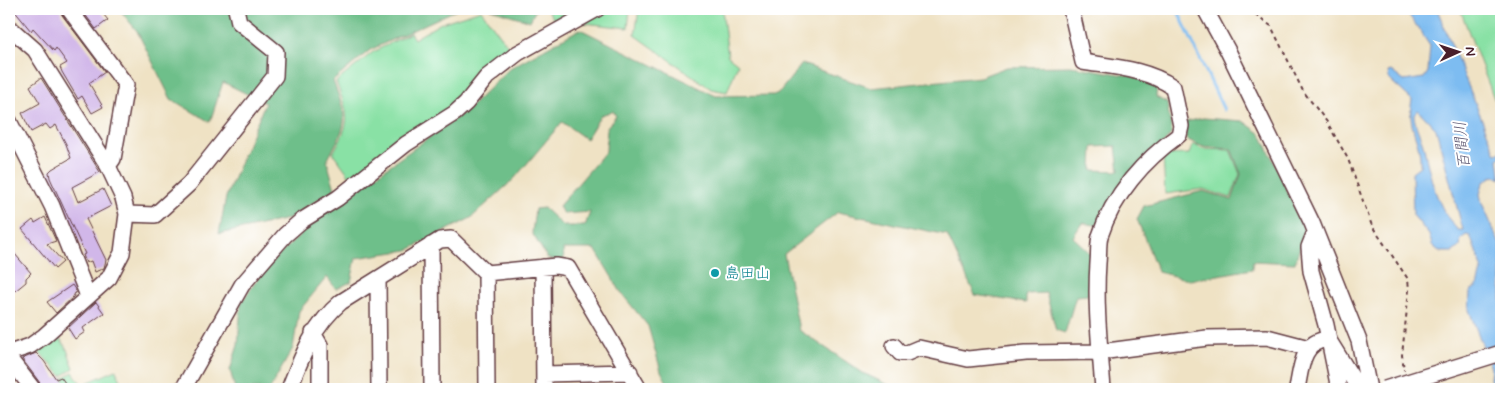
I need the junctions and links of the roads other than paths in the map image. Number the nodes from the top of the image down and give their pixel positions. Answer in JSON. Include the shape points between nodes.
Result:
{"nodes":[{"id":1,"x":69,"y":9,"type":"edge"},
{"id":2,"x":236,"y":9,"type":"edge"},
{"id":3,"x":597,"y":9,"type":"edge"},
{"id":4,"x":1071,"y":9,"type":"edge"},
{"id":5,"x":1205,"y":9,"type":"edge"},
{"id":6,"x":9,"y":27,"type":"edge"},
{"id":7,"x":9,"y":121,"type":"edge"},
{"id":8,"x":108,"y":166,"type":"junction"},
{"id":9,"x":126,"y":214,"type":"junction"},
{"id":10,"x":1315,"y":232,"type":"junction"},
{"id":11,"x":431,"y":245,"type":"junction"},
{"id":12,"x":543,"y":267,"type":"junction"},
{"id":13,"x":486,"y":273,"type":"junction"},
{"id":14,"x":378,"y":279,"type":"junction"},
{"id":15,"x":88,"y":296,"type":"junction"},
{"id":16,"x":313,"y":333,"type":"junction"},
{"id":17,"x":1328,"y":339,"type":"junction"},
{"id":18,"x":894,"y":346,"type":"dead end"},
{"id":19,"x":1309,"y":348,"type":"junction"},
{"id":20,"x":1100,"y":352,"type":"junction"},
{"id":21,"x":9,"y":353,"type":"edge"},
{"id":22,"x":1501,"y":353,"type":"edge"},
{"id":23,"x":9,"y":358,"type":"edge"},
{"id":24,"x":630,"y":372,"type":"junction"},
{"id":25,"x":544,"y":382,"type":"edge"},
{"id":26,"x":33,"y":389,"type":"edge"},
{"id":27,"x":183,"y":389,"type":"edge"},
{"id":28,"x":289,"y":389,"type":"edge"},
{"id":29,"x":320,"y":389,"type":"edge"},
{"id":30,"x":379,"y":389,"type":"edge"},
{"id":31,"x":432,"y":389,"type":"edge"},
{"id":32,"x":487,"y":389,"type":"edge"},
{"id":33,"x":639,"y":389,"type":"edge"},
{"id":34,"x":1102,"y":389,"type":"edge"},
{"id":35,"x":1297,"y":389,"type":"edge"},
{"id":36,"x":1339,"y":389,"type":"edge"},
{"id":37,"x":1358,"y":389,"type":"edge"},
{"id":38,"x":1369,"y":389,"type":"edge"},
{"id":39,"x":1385,"y":389,"type":"edge"}],
"edges":[{"from":1,"to":8,"type":"street","via":[[126,85],[113,159]]},
{"from":2,"to":9,"type":"street","via":[[239,22],[276,52],[274,76],[188,184],[154,215]]},
{"from":3,"to":27,"type":"street","via":[[518,53],[487,77],[455,113],[406,144],[338,198],[301,220],[242,285]]},
{"from":4,"to":20,"type":"street","via":[[1083,62],[1146,74],[1164,81],[1173,87],[1181,126],[1179,135],[1136,174],[1114,205],[1100,238],[1097,278]]},
{"from":5,"to":10,"type":"street"},
{"from":6,"to":8,"type":"street","via":[[35,50]]},
{"from":7,"to":15,"type":"street","via":[[52,206]]},
{"from":8,"to":9,"type":"street","via":[[123,198]]},
{"from":9,"to":15,"type":"street","via":[[122,253],[109,278]]},
{"from":10,"to":17,"type":"street","via":[[1308,246],[1311,271]]},
{"from":10,"to":38,"type":"street","via":[[1359,341]]},
{"from":11,"to":13,"type":"street","via":[[451,239]]},
{"from":11,"to":14,"type":"street"},
{"from":11,"to":31,"type":"street"},
{"from":12,"to":13,"type":"street"},
{"from":12,"to":24,"type":"street","via":[[561,266],[572,274]]},
{"from":12,"to":25,"type":"street"},
{"from":13,"to":32,"type":"street"},
{"from":14,"to":16,"type":"street","via":[[341,302]]},
{"from":14,"to":30,"type":"street"},
{"from":15,"to":21,"type":"street","via":[[30,346]]},
{"from":16,"to":28,"type":"street"},
{"from":16,"to":29,"type":"street","via":[[320,345]]},
{"from":17,"to":19,"type":"street","via":[[1320,340]]},
{"from":17,"to":36,"type":"street"},
{"from":17,"to":37,"type":"street"},
{"from":18,"to":20,"type":"street","via":[[900,353],[919,348],[968,359],[1026,353]]},
{"from":19,"to":20,"type":"street","via":[[1267,337],[1217,338]]},
{"from":19,"to":35,"type":"street","via":[[1302,362]]},
{"from":20,"to":34,"type":"street"},
{"from":22,"to":39,"type":"street","bridge":true},
{"from":23,"to":26,"type":"street"},
{"from":24,"to":25,"type":"street"},
{"from":24,"to":33,"type":"street"}]}
